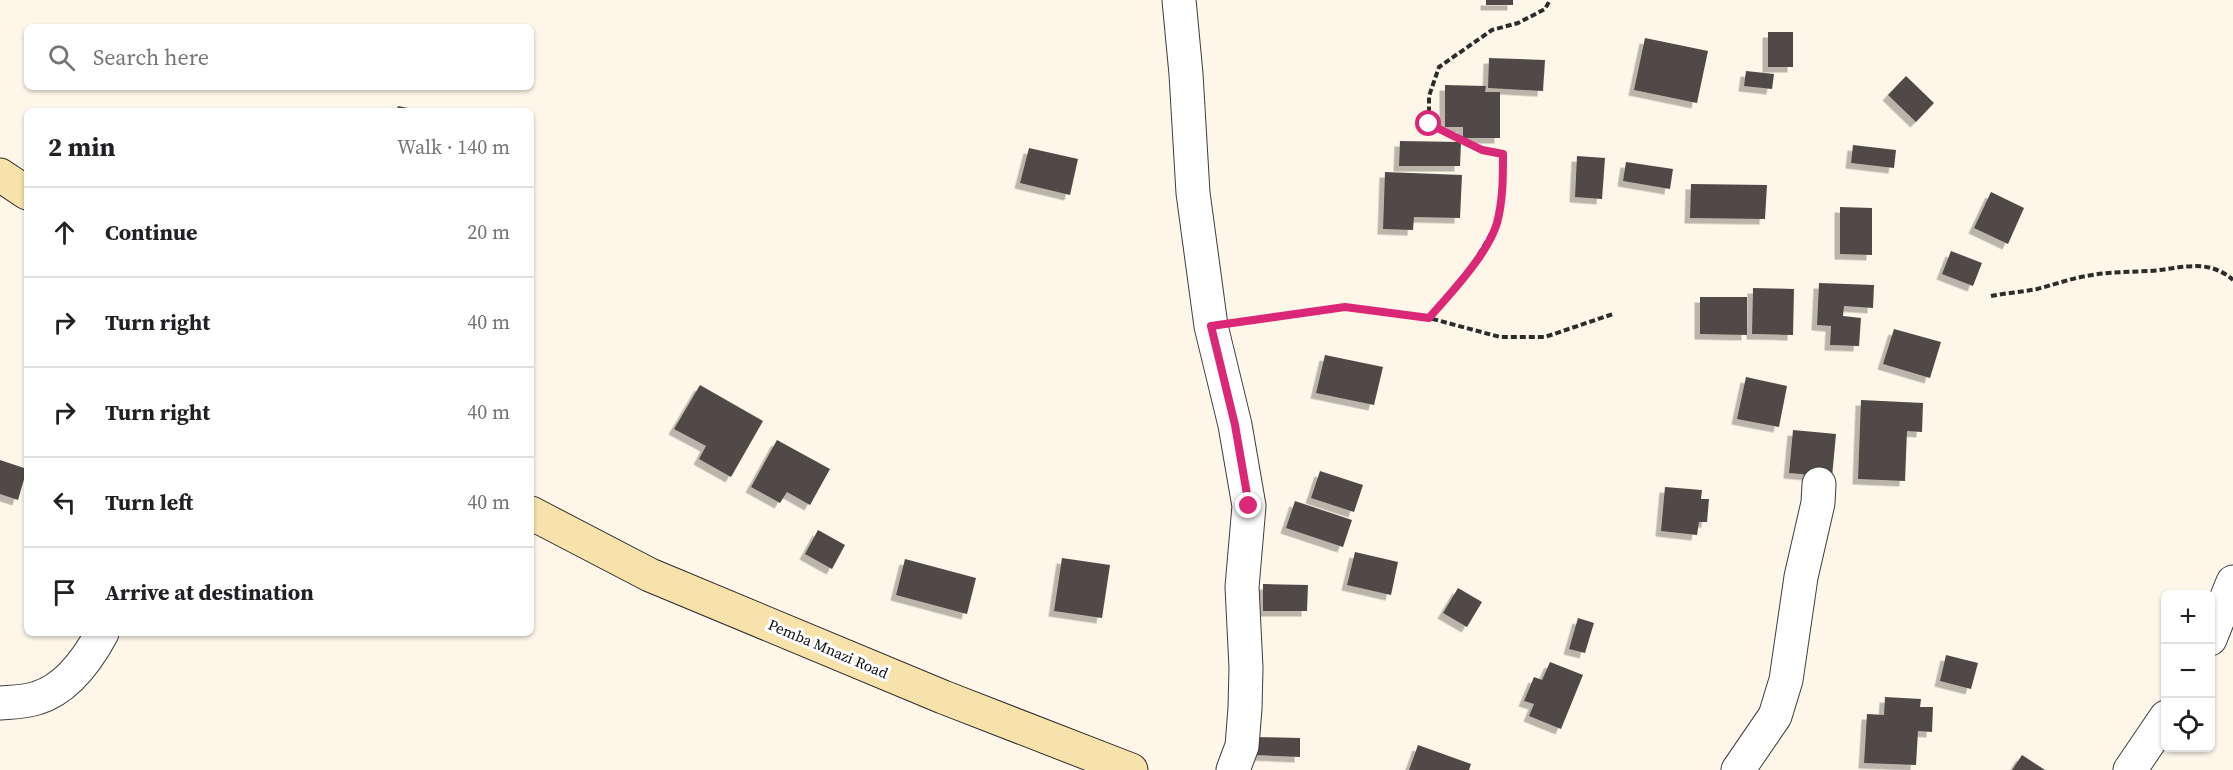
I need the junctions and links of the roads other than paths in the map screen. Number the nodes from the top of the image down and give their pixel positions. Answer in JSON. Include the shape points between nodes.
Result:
{"nodes":[{"id":1,"x":1179,"y":0,"type":"edge"},
{"id":2,"x":0,"y":175,"type":"edge"},
{"id":3,"x":24,"y":191,"type":"edge"},
{"id":4,"x":1819,"y":484,"type":"dead end"},
{"id":5,"x":534,"y":515,"type":"edge"},
{"id":6,"x":2233,"y":582,"type":"edge"},
{"id":7,"x":2215,"y":629,"type":"edge"},
{"id":8,"x":100,"y":636,"type":"edge"},
{"id":9,"x":0,"y":703,"type":"edge"},
{"id":10,"x":2161,"y":724,"type":"edge"},
{"id":11,"x":1131,"y":770,"type":"edge"},
{"id":12,"x":1233,"y":770,"type":"edge"},
{"id":13,"x":1738,"y":770,"type":"edge"},
{"id":14,"x":2130,"y":770,"type":"edge"}],
"edges":[{"from":1,"to":12,"type":"street","via":[[1193,194],[1211,326],[1235,425],[1249,506],[1242,587],[1245,708],[1242,746]]},
{"from":2,"to":3,"type":"main road"},
{"from":4,"to":13,"type":"street","via":[[1786,680],[1775,716]]},
{"from":5,"to":11,"type":"main road","name":"Pemba Mnazi Road","via":[[650,575]]},
{"from":6,"to":7,"type":"street"},
{"from":8,"to":9,"type":"street","via":[[81,667],[46,694]]},
{"from":10,"to":14,"type":"street"}]}
